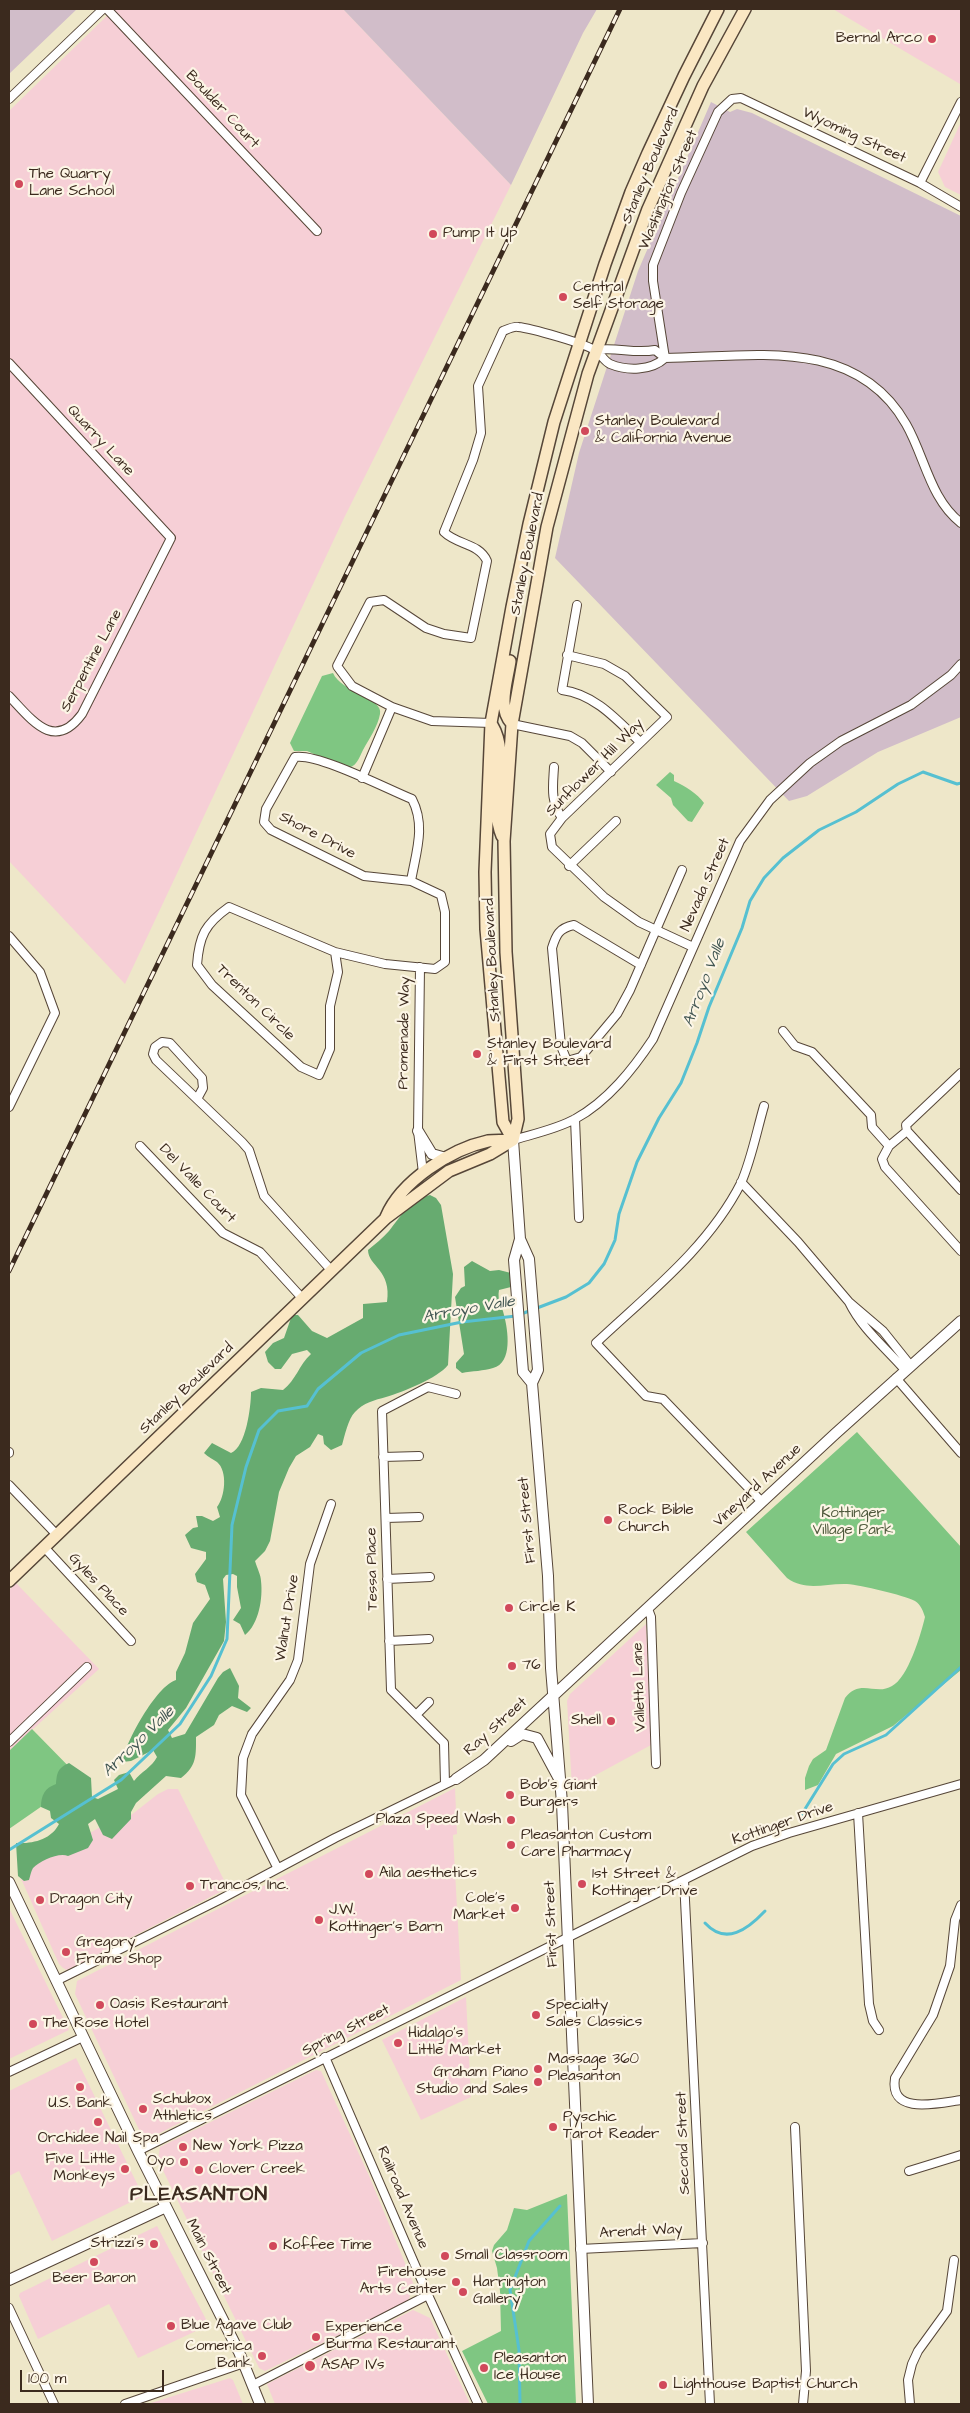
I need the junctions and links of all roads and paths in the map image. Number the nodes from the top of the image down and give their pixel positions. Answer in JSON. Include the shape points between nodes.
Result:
{"nodes":[{"id":1,"x":103,"y":9,"type":"edge"},
{"id":2,"x":107,"y":9,"type":"edge"},
{"id":3,"x":718,"y":9,"type":"edge"},
{"id":4,"x":746,"y":9,"type":"edge"},
{"id":5,"x":9,"y":99,"type":"edge"},
{"id":6,"x":732,"y":99,"type":"joint"},
{"id":7,"x":961,"y":102,"type":"edge"},
{"id":8,"x":920,"y":183,"type":"junction"},
{"id":9,"x":961,"y":207,"type":"edge"},
{"id":10,"x":317,"y":230,"type":"dead end"},
{"id":11,"x":578,"y":344,"type":"junction"},
{"id":12,"x":596,"y":350,"type":"junction"},
{"id":13,"x":665,"y":358,"type":"junction"},
{"id":14,"x":9,"y":363,"type":"edge"},
{"id":15,"x":961,"y":523,"type":"edge"},
{"id":16,"x":529,"y":524,"type":"junction"},
{"id":17,"x":547,"y":527,"type":"junction"},
{"id":18,"x":171,"y":538,"type":"joint"},
{"id":19,"x":578,"y":605,"type":"dead end"},
{"id":20,"x":512,"y":607,"type":"junction"},
{"id":21,"x":567,"y":655,"type":"junction"},
{"id":22,"x":961,"y":664,"type":"edge"},
{"id":23,"x":9,"y":696,"type":"edge"},
{"id":24,"x":392,"y":707,"type":"junction"},
{"id":25,"x":491,"y":723,"type":"junction"},
{"id":26,"x":512,"y":724,"type":"junction"},
{"id":27,"x":640,"y":742,"type":"junction"},
{"id":28,"x":554,"y":767,"type":"dead end"},
{"id":29,"x":611,"y":772,"type":"junction"},
{"id":30,"x":362,"y":778,"type":"junction"},
{"id":31,"x":562,"y":818,"type":"junction"},
{"id":32,"x":616,"y":820,"type":"dead end"},
{"id":33,"x":504,"y":840,"type":"junction"},
{"id":34,"x":569,"y":866,"type":"junction"},
{"id":35,"x":682,"y":870,"type":"dead end"},
{"id":36,"x":411,"y":880,"type":"junction"},
{"id":37,"x":656,"y":930,"type":"junction"},
{"id":38,"x":9,"y":936,"type":"edge"},
{"id":39,"x":693,"y":947,"type":"junction"},
{"id":40,"x":335,"y":952,"type":"junction"},
{"id":41,"x":641,"y":965,"type":"junction"},
{"id":42,"x":420,"y":967,"type":"junction"},
{"id":43,"x":783,"y":1032,"type":"dead end"},
{"id":44,"x":961,"y":1073,"type":"edge"},
{"id":45,"x":197,"y":1099,"type":"junction"},
{"id":46,"x":764,"y":1106,"type":"dead end"},
{"id":47,"x":9,"y":1107,"type":"edge"},
{"id":48,"x":575,"y":1119,"type":"junction"},
{"id":49,"x":906,"y":1128,"type":"junction"},
{"id":50,"x":418,"y":1131,"type":"junction"},
{"id":51,"x":513,"y":1140,"type":"junction"},
{"id":52,"x":140,"y":1146,"type":"dead end"},
{"id":53,"x":889,"y":1146,"type":"junction"},
{"id":54,"x":446,"y":1158,"type":"junction"},
{"id":55,"x":423,"y":1173,"type":"junction"},
{"id":56,"x":741,"y":1182,"type":"junction"},
{"id":57,"x":961,"y":1190,"type":"edge"},
{"id":58,"x":386,"y":1218,"type":"junction"},
{"id":59,"x":579,"y":1218,"type":"dead end"},
{"id":60,"x":520,"y":1239,"type":"junction"},
{"id":61,"x":961,"y":1251,"type":"edge"},
{"id":62,"x":331,"y":1270,"type":"junction"},
{"id":63,"x":302,"y":1298,"type":"junction"},
{"id":64,"x":961,"y":1321,"type":"edge"},
{"id":65,"x":908,"y":1368,"type":"junction"},
{"id":66,"x":896,"y":1378,"type":"junction"},
{"id":67,"x":532,"y":1383,"type":"junction"},
{"id":68,"x":456,"y":1394,"type":"dead end"},
{"id":69,"x":961,"y":1453,"type":"edge"},
{"id":70,"x":419,"y":1456,"type":"dead end"},
{"id":71,"x":383,"y":1457,"type":"junction"},
{"id":72,"x":9,"y":1485,"type":"edge"},
{"id":73,"x":762,"y":1502,"type":"junction"},
{"id":74,"x":331,"y":1504,"type":"dead end"},
{"id":75,"x":419,"y":1517,"type":"dead end"},
{"id":76,"x":386,"y":1518,"type":"junction"},
{"id":77,"x":57,"y":1535,"type":"junction"},
{"id":78,"x":44,"y":1548,"type":"junction"},
{"id":79,"x":430,"y":1577,"type":"dead end"},
{"id":80,"x":387,"y":1579,"type":"junction"},
{"id":81,"x":9,"y":1581,"type":"edge"},
{"id":82,"x":648,"y":1609,"type":"junction"},
{"id":83,"x":429,"y":1639,"type":"dead end"},
{"id":84,"x":132,"y":1641,"type":"dead end"},
{"id":85,"x":389,"y":1641,"type":"junction"},
{"id":86,"x":87,"y":1667,"type":"dead end"},
{"id":87,"x":554,"y":1694,"type":"junction"},
{"id":88,"x":429,"y":1702,"type":"dead end"},
{"id":89,"x":416,"y":1715,"type":"junction"},
{"id":90,"x":9,"y":1742,"type":"edge"},
{"id":91,"x":487,"y":1757,"type":"junction"},
{"id":92,"x":656,"y":1764,"type":"dead end"},
{"id":93,"x":456,"y":1778,"type":"joint"},
{"id":94,"x":561,"y":1783,"type":"junction"},
{"id":95,"x":445,"y":1784,"type":"junction"},
{"id":96,"x":961,"y":1784,"type":"edge"},
{"id":97,"x":858,"y":1813,"type":"junction"},
{"id":98,"x":277,"y":1867,"type":"junction"},
{"id":99,"x":684,"y":1880,"type":"junction"},
{"id":100,"x":9,"y":1882,"type":"edge"},
{"id":101,"x":961,"y":1905,"type":"edge"},
{"id":102,"x":567,"y":1936,"type":"junction"},
{"id":103,"x":56,"y":1981,"type":"junction"},
{"id":104,"x":879,"y":2030,"type":"dead end"},
{"id":105,"x":83,"y":2037,"type":"junction"},
{"id":106,"x":326,"y":2058,"type":"junction"},
{"id":107,"x":9,"y":2072,"type":"edge"},
{"id":108,"x":961,"y":2100,"type":"edge"},
{"id":109,"x":795,"y":2126,"type":"dead end"},
{"id":110,"x":138,"y":2151,"type":"junction"},
{"id":111,"x":961,"y":2155,"type":"edge"},
{"id":112,"x":909,"y":2171,"type":"dead end"},
{"id":113,"x":166,"y":2207,"type":"junction"},
{"id":114,"x":703,"y":2243,"type":"junction"},
{"id":115,"x":580,"y":2249,"type":"junction"},
{"id":116,"x":954,"y":2260,"type":"dead end"},
{"id":117,"x":9,"y":2280,"type":"edge"},
{"id":118,"x":428,"y":2295,"type":"junction"},
{"id":119,"x":9,"y":2308,"type":"edge"},
{"id":120,"x":244,"y":2363,"type":"junction"},
{"id":121,"x":253,"y":2386,"type":"junction"},
{"id":122,"x":54,"y":2404,"type":"edge"},
{"id":123,"x":125,"y":2404,"type":"edge"},
{"id":124,"x":260,"y":2404,"type":"edge"},
{"id":125,"x":478,"y":2404,"type":"edge"},
{"id":126,"x":588,"y":2404,"type":"edge"},
{"id":127,"x":710,"y":2404,"type":"edge"},
{"id":128,"x":803,"y":2404,"type":"edge"},
{"id":129,"x":910,"y":2404,"type":"edge"}],
"edges":[{"from":1,"to":5,"type":"street"},
{"from":2,"to":10,"type":"street","name":"Boulder Court"},
{"from":3,"to":11,"type":"main road","name":"Stanley Boulevard","via":[[631,192]]},
{"from":4,"to":12,"type":"main road","name":"Stanley Boulevard","via":[[703,86],[674,148],[641,226]]},
{"from":6,"to":8,"type":"street","name":"Wyoming Street","via":[[742,98]]},
{"from":6,"to":13,"type":"street","name":"Washington Street","via":[[718,112],[653,265]]},
{"from":7,"to":8,"type":"street"},
{"from":8,"to":9,"type":"street","name":"Wyoming Street"},
{"from":11,"to":12,"type":"street"},
{"from":11,"to":16,"type":"main road","name":"Stanley Boulevard","via":[[554,422]]},
{"from":11,"to":24,"type":"street","via":[[517,326],[503,331],[492,352],[478,386],[481,433],[444,532],[450,538],[478,549],[487,561],[471,638],[426,628],[384,600],[370,602],[337,666],[352,686]]},
{"from":12,"to":13,"type":"street","via":[[655,350]]},
{"from":12,"to":13,"type":"street","via":[[609,364],[624,367],[644,368],[657,365]]},
{"from":12,"to":17,"type":"main road","name":"Stanley Boulevard"},
{"from":13,"to":15,"type":"street","via":[[777,354],[816,359],[844,368],[873,385],[902,419],[939,498]]},
{"from":14,"to":18,"type":"street","name":"Quarry Lane"},
{"from":16,"to":17,"type":"main road"},
{"from":16,"to":20,"type":"main road","name":"Stanley Boulevard"},
{"from":17,"to":26,"type":"main road","name":"Stanley Boulevard"},
{"from":18,"to":23,"type":"street","name":"Serpentine Lane","via":[[73,726],[57,733],[45,730],[36,725]]},
{"from":19,"to":21,"type":"street"},
{"from":20,"to":25,"type":"main road","name":"Stanley Boulevard"},
{"from":20,"to":26,"type":"main road","via":[[514,621],[504,708],[505,717]]},
{"from":21,"to":27,"type":"street","via":[[562,690],[606,709]]},
{"from":21,"to":27,"type":"street","name":"Sunflower Hill Way","via":[[604,664],[625,676],[667,717]]},
{"from":22,"to":39,"type":"street","name":"Nevada Street","via":[[911,705],[841,741],[778,792],[740,841]]},
{"from":24,"to":25,"type":"street","via":[[432,721]]},
{"from":24,"to":30,"type":"street"},
{"from":25,"to":33,"type":"main road","via":[[500,742],[497,813]]},
{"from":25,"to":51,"type":"main road","name":"Stanley Boulevard","via":[[486,929],[503,1122]]},
{"from":26,"to":29,"type":"street","via":[[570,736],[582,743]]},
{"from":26,"to":33,"type":"main road","name":"Stanley Boulevard"},
{"from":27,"to":29,"type":"street","name":"Sunflower Hill Way"},
{"from":28,"to":31,"type":"street","via":[[552,798]]},
{"from":29,"to":31,"type":"street","name":"Sunflower Hill Way"},
{"from":30,"to":36,"type":"street","via":[[412,799],[420,835]]},
{"from":30,"to":36,"type":"street","name":"Shore Drive","via":[[304,756],[295,757],[266,809],[264,822],[271,830],[364,876]]},
{"from":31,"to":34,"type":"street","name":"Sunflower Hill Way","via":[[550,834],[552,848]]},
{"from":32,"to":34,"type":"street"},
{"from":33,"to":51,"type":"main road","name":"Stanley Boulevard","via":[[506,952],[518,1119]]},
{"from":34,"to":37,"type":"street","name":"Sunflower Hill Way","via":[[604,898]]},
{"from":35,"to":37,"type":"street"},
{"from":36,"to":42,"type":"street","name":"Promenade Way","via":[[441,895],[445,912],[445,962],[435,969]]},
{"from":37,"to":39,"type":"street","name":"Sunflower Hill Way"},
{"from":37,"to":41,"type":"street"},
{"from":38,"to":47,"type":"street","via":[[40,972],[55,1013]]},
{"from":39,"to":48,"type":"street","name":"Nevada Street","via":[[653,1039],[635,1066],[600,1101]]},
{"from":40,"to":40,"type":"street","name":"Trenton Circle","via":[[229,907],[212,919],[199,941],[197,965],[212,985],[300,1067],[320,1075],[330,1048],[330,1006],[338,972]]},
{"from":40,"to":42,"type":"street","name":"Trenton Circle","via":[[385,964]]},
{"from":41,"to":41,"type":"street","via":[[617,1014],[598,1039],[581,1057],[567,1061],[561,1046],[552,948],[556,935],[563,927],[574,925]]},
{"from":42,"to":50,"type":"street","name":"Promenade Way"},
{"from":43,"to":53,"type":"street","via":[[795,1046],[812,1052],[870,1115],[872,1127]]},
{"from":44,"to":49,"type":"street"},
{"from":45,"to":45,"type":"street","via":[[156,1060],[153,1054],[155,1047],[162,1042],[170,1043],[202,1078],[203,1088]]},
{"from":45,"to":62,"type":"street","via":[[249,1150],[264,1196]]},
{"from":46,"to":56,"type":"street"},
{"from":48,"to":51,"type":"street","name":"Nevada Street"},
{"from":48,"to":59,"type":"street"},
{"from":49,"to":53,"type":"street"},
{"from":49,"to":57,"type":"street"},
{"from":50,"to":54,"type":"street","via":[[432,1154]]},
{"from":50,"to":55,"type":"street","name":"Promenade Way"},
{"from":51,"to":54,"type":"main road","name":"Stanley Boulevard","via":[[488,1142]]},
{"from":51,"to":58,"type":"main road","name":"Stanley Boulevard","via":[[490,1154],[449,1171]]},
{"from":51,"to":60,"type":"street","name":"First Street"},
{"from":52,"to":63,"type":"street","name":"Del Valle Court","via":[[223,1233],[260,1252]]},
{"from":53,"to":61,"type":"street","via":[[882,1159],[885,1167]]},
{"from":54,"to":55,"type":"main road","name":"Stanley Boulevard"},
{"from":55,"to":58,"type":"main road","name":"Stanley Boulevard","via":[[411,1181],[390,1207]]},
{"from":56,"to":65,"type":"street","via":[[850,1302],[883,1331]]},
{"from":56,"to":73,"type":"street","via":[[695,1250],[596,1343],[646,1396],[663,1399]]},
{"from":58,"to":62,"type":"main road","name":"Stanley Boulevard"},
{"from":60,"to":67,"type":"street","name":"First Street","via":[[529,1258],[538,1370]]},
{"from":60,"to":67,"type":"street","name":"First Street","via":[[514,1260],[523,1372]]},
{"from":62,"to":63,"type":"main road","name":"Stanley Boulevard"},
{"from":63,"to":77,"type":"main road","name":"Stanley Boulevard"},
{"from":64,"to":65,"type":"street","name":"Vineyard Avenue"},
{"from":65,"to":66,"type":"street","name":"Vineyard Avenue"},
{"from":66,"to":69,"type":"street"},
{"from":66,"to":73,"type":"street","name":"Vineyard Avenue"},
{"from":67,"to":87,"type":"street","name":"First Street"},
{"from":68,"to":71,"type":"street","name":"Tessa Place","via":[[428,1387],[382,1411]]},
{"from":70,"to":71,"type":"street"},
{"from":71,"to":76,"type":"street","name":"Tessa Place"},
{"from":72,"to":77,"type":"street"},
{"from":73,"to":82,"type":"street","name":"Vineyard Avenue"},
{"from":74,"to":98,"type":"street","name":"Walnut Drive","via":[[310,1564],[298,1660],[290,1680],[252,1734],[243,1758],[241,1795]]},
{"from":75,"to":76,"type":"street"},
{"from":76,"to":80,"type":"street","name":"Tessa Place"},
{"from":77,"to":78,"type":"main road","name":"Stanley Boulevard"},
{"from":78,"to":81,"type":"main road","name":"Stanley Boulevard"},
{"from":78,"to":84,"type":"street","name":"Gyles Place"},
{"from":79,"to":80,"type":"street"},
{"from":80,"to":85,"type":"street","name":"Tessa Place"},
{"from":82,"to":87,"type":"street","name":"Vineyard Avenue"},
{"from":82,"to":92,"type":"street","name":"Valletta Lane","via":[[651,1618]]},
{"from":83,"to":85,"type":"street"},
{"from":85,"to":89,"type":"street","name":"Tessa Place","via":[[390,1690]]},
{"from":86,"to":90,"type":"street"},
{"from":87,"to":91,"type":"street","name":"Ray Street"},
{"from":87,"to":94,"type":"street","name":"First Street"},
{"from":88,"to":89,"type":"street"},
{"from":89,"to":95,"type":"street","name":"Tessa Place","via":[[444,1743]]},
{"from":91,"to":93,"type":"street","name":"Ray Street"},
{"from":91,"to":94,"type":"street","via":[[496,1754],[516,1737],[530,1735],[542,1744]]},
{"from":93,"to":95,"type":"street"},
{"from":94,"to":102,"type":"street","name":"First Street"},
{"from":95,"to":98,"type":"street"},
{"from":96,"to":97,"type":"street","name":"Kottinger Drive"},
{"from":97,"to":99,"type":"street","name":"Kottinger Drive","via":[[752,1846]]},
{"from":97,"to":104,"type":"street","via":[[869,2004]]},
{"from":98,"to":103,"type":"street","via":[[219,1900]]},
{"from":99,"to":102,"type":"street","name":"Kottinger Drive"},
{"from":99,"to":114,"type":"street","name":"Second Street"},
{"from":100,"to":103,"type":"street","name":"Main Street"},
{"from":101,"to":108,"type":"street","via":[[955,1920],[950,1966],[933,2015],[895,2078],[893,2088],[907,2103],[921,2105]]},
{"from":102,"to":106,"type":"street","name":"Spring Street"},
{"from":102,"to":115,"type":"street","name":"First Street"},
{"from":103,"to":105,"type":"street","name":"Main Street"},
{"from":105,"to":107,"type":"street"},
{"from":105,"to":110,"type":"street","name":"Main Street"},
{"from":106,"to":110,"type":"street","name":"Spring Street"},
{"from":106,"to":118,"type":"street","name":"Railroad Avenue"},
{"from":109,"to":128,"type":"street","via":[[806,2371]]},
{"from":110,"to":113,"type":"street","name":"Main Street"},
{"from":111,"to":112,"type":"street"},
{"from":113,"to":117,"type":"street"},
{"from":113,"to":120,"type":"street","name":"Main Street"},
{"from":114,"to":115,"type":"street","name":"Arendt Way"},
{"from":114,"to":127,"type":"street","name":"Second Street"},
{"from":115,"to":126,"type":"street","name":"First Street"},
{"from":116,"to":129,"type":"street","via":[[947,2311],[912,2364],[908,2380]]},
{"from":118,"to":121,"type":"street"},
{"from":118,"to":125,"type":"street","name":"Railroad Avenue"},
{"from":119,"to":122,"type":"street"},
{"from":120,"to":121,"type":"street","name":"Main Street"},
{"from":120,"to":123,"type":"street"},
{"from":121,"to":124,"type":"street","name":"Main Street"}]}
